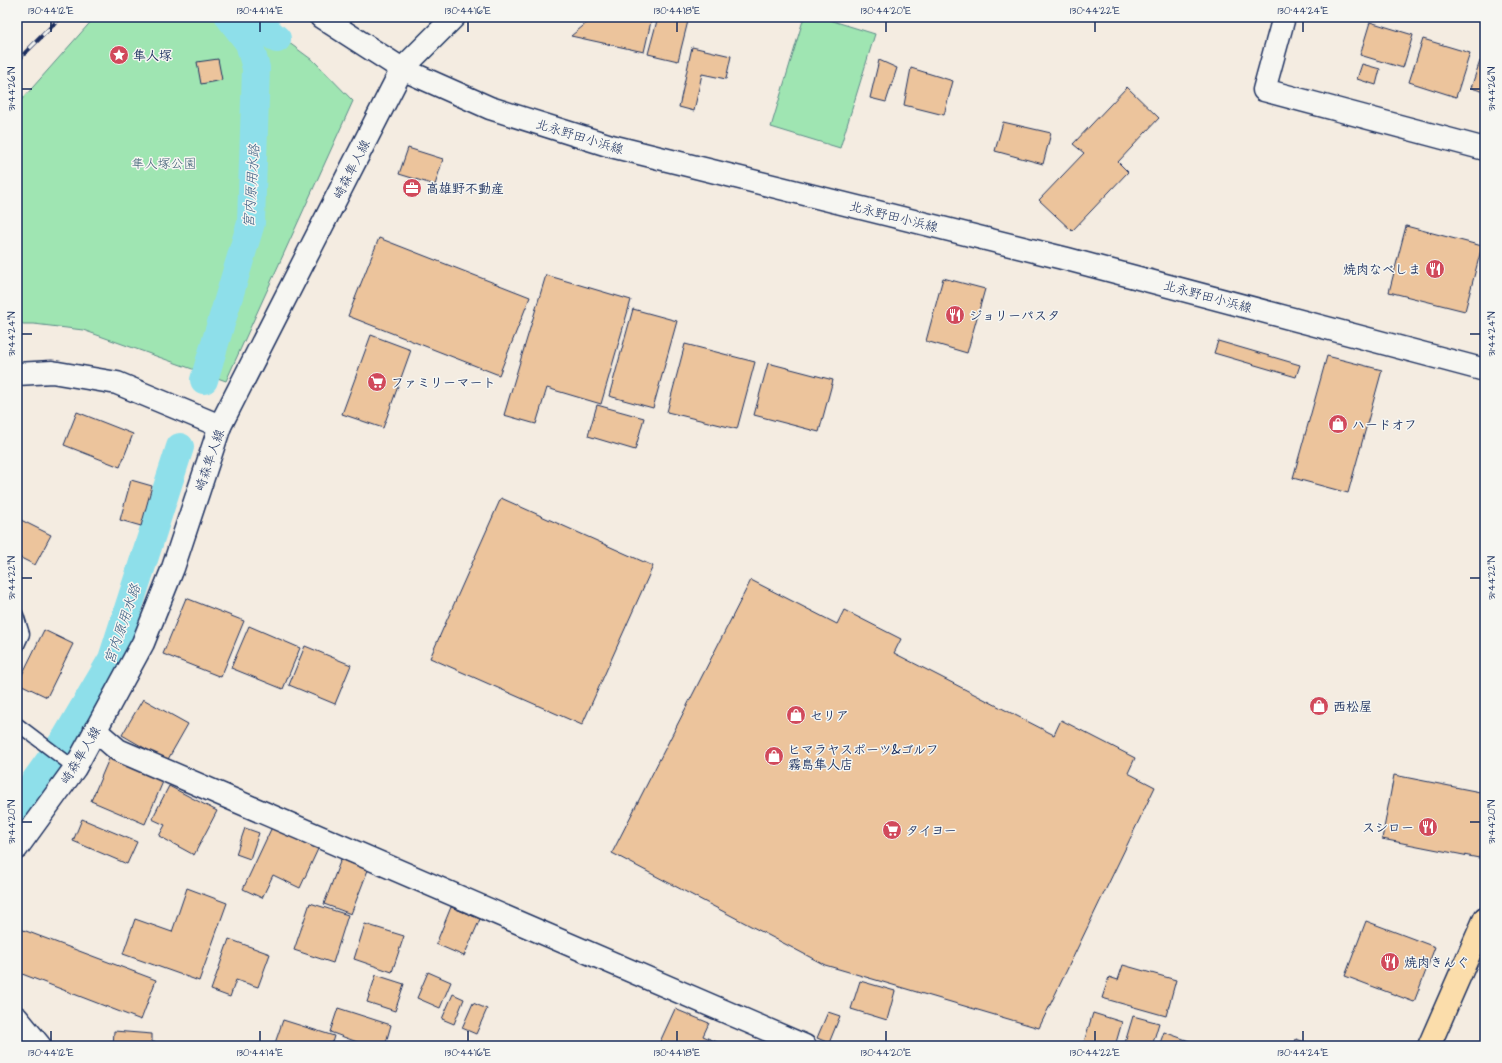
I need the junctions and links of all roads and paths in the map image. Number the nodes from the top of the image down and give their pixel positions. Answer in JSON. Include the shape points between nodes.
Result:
{"nodes":[{"id":1,"x":321,"y":17,"type":"edge"},
{"id":2,"x":454,"y":17,"type":"edge"},
{"id":3,"x":1284,"y":17,"type":"edge"},
{"id":4,"x":402,"y":69,"type":"junction"},
{"id":5,"x":1485,"y":149,"type":"edge"},
{"id":6,"x":1485,"y":370,"type":"edge"},
{"id":7,"x":17,"y":374,"type":"edge"},
{"id":8,"x":220,"y":426,"type":"junction"},
{"id":9,"x":17,"y":615,"type":"edge"},
{"id":10,"x":17,"y":647,"type":"edge"},
{"id":11,"x":17,"y":724,"type":"edge"},
{"id":12,"x":95,"y":730,"type":"junction"},
{"id":13,"x":75,"y":768,"type":"junction"},
{"id":14,"x":17,"y":848,"type":"edge"},
{"id":15,"x":1485,"y":918,"type":"edge"},
{"id":16,"x":17,"y":1018,"type":"edge"},
{"id":17,"x":40,"y":1046,"type":"edge"},
{"id":18,"x":805,"y":1046,"type":"edge"},
{"id":19,"x":1429,"y":1046,"type":"edge"}],
"edges":[{"from":1,"to":4,"type":"main road","name":"北永野田小浜線"},
{"from":2,"to":4,"type":"main road","name":"崎森隼人線"},
{"from":3,"to":5,"type":"main road","via":[[1264,90]]},
{"from":4,"to":6,"type":"main road","name":"北永野田小浜線","via":[[490,108],[611,146],[1067,259]]},
{"from":4,"to":8,"type":"main road","name":"崎森隼人線"},
{"from":7,"to":8,"type":"main road","via":[[52,372],[117,383]]},
{"from":8,"to":12,"type":"main road","name":"崎森隼人線","via":[[173,568],[143,643]]},
{"from":9,"to":10,"type":"lane","via":[[23,634]]},
{"from":11,"to":13,"type":"lane"},
{"from":12,"to":13,"type":"main road","name":"崎森隼人線"},
{"from":12,"to":18,"type":"main road","via":[[118,750]]},
{"from":13,"to":14,"type":"main road","name":"崎森隼人線"},
{"from":15,"to":19,"type":"highway"},
{"from":16,"to":17,"type":"main road"}]}
